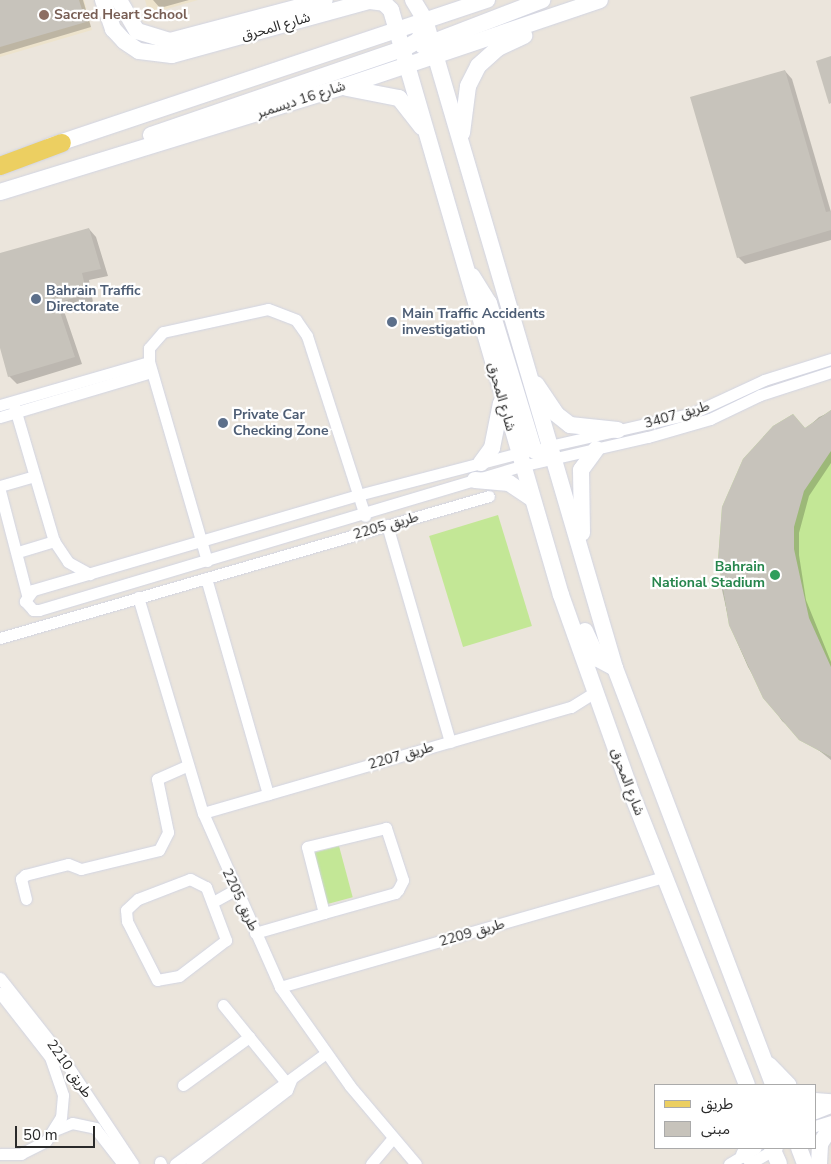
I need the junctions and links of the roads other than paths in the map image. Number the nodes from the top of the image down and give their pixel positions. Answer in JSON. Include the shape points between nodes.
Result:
{"nodes":[{"id":1,"x":103,"y":0,"type":"edge"},
{"id":2,"x":119,"y":0,"type":"edge"},
{"id":3,"x":324,"y":0,"type":"edge"},
{"id":4,"x":413,"y":0,"type":"edge"},
{"id":5,"x":487,"y":0,"type":"edge"},
{"id":6,"x":542,"y":0,"type":"edge"},
{"id":7,"x":600,"y":0,"type":"edge"},
{"id":8,"x":425,"y":20,"type":"junction"},
{"id":9,"x":399,"y":28,"type":"junction"},
{"id":10,"x":405,"y":48,"type":"junction"},
{"id":11,"x":432,"y":49,"type":"junction"},
{"id":12,"x":410,"y":64,"type":"junction"},
{"id":13,"x":342,"y":87,"type":"junction"},
{"id":14,"x":62,"y":142,"type":"junction"},
{"id":15,"x":461,"y":142,"type":"junction"},
{"id":16,"x":434,"y":152,"type":"junction"},
{"id":17,"x":0,"y":160,"type":"edge"},
{"id":18,"x":95,"y":163,"type":"junction"},
{"id":19,"x":0,"y":166,"type":"edge"},
{"id":20,"x":0,"y":192,"type":"edge"},
{"id":21,"x":462,"y":262,"type":"junction"},
{"id":22,"x":831,"y":359,"type":"edge"},
{"id":23,"x":150,"y":367,"type":"junction"},
{"id":24,"x":529,"y":372,"type":"junction"},
{"id":25,"x":831,"y":372,"type":"edge"},
{"id":26,"x":764,"y":380,"type":"junction"},
{"id":27,"x":768,"y":392,"type":"junction"},
{"id":28,"x":501,"y":398,"type":"junction"},
{"id":29,"x":0,"y":405,"type":"edge"},
{"id":30,"x":15,"y":407,"type":"junction"},
{"id":31,"x":0,"y":417,"type":"edge"},
{"id":32,"x":618,"y":430,"type":"junction"},
{"id":33,"x":596,"y":449,"type":"junction"},
{"id":34,"x":535,"y":455,"type":"junction"},
{"id":35,"x":481,"y":462,"type":"junction"},
{"id":36,"x":35,"y":476,"type":"junction"},
{"id":37,"x":420,"y":478,"type":"junction"},
{"id":38,"x":476,"y":480,"type":"junction"},
{"id":39,"x":0,"y":486,"type":"edge"},
{"id":40,"x":0,"y":491,"type":"edge"},
{"id":41,"x":358,"y":495,"type":"junction"},
{"id":42,"x":489,"y":496,"type":"dead end"},
{"id":43,"x":426,"y":498,"type":"junction"},
{"id":44,"x":531,"y":498,"type":"junction"},
{"id":45,"x":365,"y":516,"type":"junction"},
{"id":46,"x":387,"y":525,"type":"junction"},
{"id":47,"x":54,"y":541,"type":"junction"},
{"id":48,"x":202,"y":542,"type":"junction"},
{"id":49,"x":18,"y":552,"type":"junction"},
{"id":50,"x":583,"y":555,"type":"junction"},
{"id":51,"x":207,"y":562,"type":"junction"},
{"id":52,"x":90,"y":574,"type":"junction"},
{"id":53,"x":206,"y":578,"type":"junction"},
{"id":54,"x":27,"y":595,"type":"junction"},
{"id":55,"x":561,"y":595,"type":"junction"},
{"id":56,"x":138,"y":597,"type":"junction"},
{"id":57,"x":0,"y":638,"type":"edge"},
{"id":58,"x":615,"y":668,"type":"junction"},
{"id":59,"x":595,"y":692,"type":"junction"},
{"id":60,"x":450,"y":742,"type":"junction"},
{"id":61,"x":188,"y":765,"type":"junction"},
{"id":62,"x":268,"y":794,"type":"junction"},
{"id":63,"x":203,"y":813,"type":"junction"},
{"id":64,"x":663,"y":877,"type":"junction"},
{"id":65,"x":235,"y":890,"type":"junction"},
{"id":66,"x":26,"y":899,"type":"dead end"},
{"id":67,"x":212,"y":902,"type":"junction"},
{"id":68,"x":324,"y":913,"type":"junction"},
{"id":69,"x":255,"y":933,"type":"junction"},
{"id":70,"x":0,"y":978,"type":"edge"},
{"id":71,"x":280,"y":987,"type":"junction"},
{"id":72,"x":0,"y":993,"type":"edge"},
{"id":73,"x":223,"y":1005,"type":"dead end"},
{"id":74,"x":249,"y":1037,"type":"junction"},
{"id":75,"x":325,"y":1054,"type":"junction"},
{"id":76,"x":762,"y":1057,"type":"junction"},
{"id":77,"x":288,"y":1081,"type":"junction"},
{"id":78,"x":747,"y":1084,"type":"edge"},
{"id":79,"x":773,"y":1084,"type":"edge"},
{"id":80,"x":787,"y":1084,"type":"edge"},
{"id":81,"x":183,"y":1085,"type":"dead end"},
{"id":82,"x":816,"y":1100,"type":"edge"},
{"id":83,"x":831,"y":1102,"type":"edge"},
{"id":84,"x":831,"y":1107,"type":"edge"},
{"id":85,"x":816,"y":1113,"type":"edge"},
{"id":86,"x":831,"y":1121,"type":"edge"},
{"id":87,"x":816,"y":1126,"type":"edge"},
{"id":88,"x":831,"y":1127,"type":"edge"},
{"id":89,"x":55,"y":1130,"type":"junction"},
{"id":90,"x":395,"y":1141,"type":"junction"},
{"id":91,"x":799,"y":1149,"type":"edge"},
{"id":92,"x":775,"y":1152,"type":"edge"},
{"id":93,"x":0,"y":1154,"type":"edge"},
{"id":94,"x":749,"y":1154,"type":"edge"},
{"id":95,"x":194,"y":1158,"type":"edge"},
{"id":96,"x":122,"y":1164,"type":"edge"},
{"id":97,"x":133,"y":1164,"type":"edge"},
{"id":98,"x":176,"y":1164,"type":"edge"},
{"id":99,"x":371,"y":1164,"type":"edge"},
{"id":100,"x":416,"y":1164,"type":"edge"},
{"id":101,"x":729,"y":1164,"type":"edge"},
{"id":102,"x":805,"y":1164,"type":"edge"},
{"id":103,"x":820,"y":1164,"type":"edge"}],
"edges":[{"from":1,"to":9,"type":"main road","name":"شارع المحرق","via":[[113,30],[124,41],[155,53],[188,53],[370,0],[388,6]]},
{"from":2,"to":3,"type":"main road","name":"شارع المحرق","via":[[137,31],[170,41]]},
{"from":4,"to":8,"type":"main road","name":"شارع المحرق"},
{"from":5,"to":8,"type":"main road"},
{"from":6,"to":11,"type":"main road"},
{"from":7,"to":11,"type":"main road"},
{"from":7,"to":15,"type":"main road","via":[[487,56],[468,86]]},
{"from":8,"to":9,"type":"main road"},
{"from":8,"to":10,"type":"main road","via":[[419,40]]},
{"from":8,"to":11,"type":"main road","name":"شارع المحرق"},
{"from":9,"to":10,"type":"main road","name":"شارع المحرق"},
{"from":9,"to":14,"type":"main road"},
{"from":10,"to":12,"type":"main road","name":"شارع المحرق"},
{"from":10,"to":18,"type":"main road","via":[[123,145]]},
{"from":11,"to":12,"type":"main road"},
{"from":11,"to":15,"type":"main road","name":"شارع المحرق"},
{"from":12,"to":13,"type":"main road","name":"شارع 16 ديسمبر"},
{"from":12,"to":16,"type":"main road","name":"شارع المحرق"},
{"from":13,"to":16,"type":"main road","via":[[399,98],[412,109]]},
{"from":13,"to":18,"type":"main road","name":"شارع 16 ديسمبر"},
{"from":14,"to":17,"type":"main road"},
{"from":14,"to":19,"type":"main road"},
{"from":15,"to":24,"type":"main road","name":"شارع المحرق"},
{"from":16,"to":21,"type":"main road","name":"شارع المحرق"},
{"from":18,"to":20,"type":"main road","name":"شارع 16 ديسمبر"},
{"from":21,"to":28,"type":"main road","name":"شارع المحرق"},
{"from":21,"to":34,"type":"main road","via":[[488,303]]},
{"from":22,"to":26,"type":"street","name":"طريق 3407"},
{"from":23,"to":30,"type":"street"},
{"from":23,"to":41,"type":"street","via":[[148,348],[163,332],[262,310],[288,314],[307,336]]},
{"from":23,"to":48,"type":"street"},
{"from":24,"to":32,"type":"main road","via":[[562,420],[578,428]]},
{"from":24,"to":34,"type":"main road","name":"شارع المحرق"},
{"from":25,"to":27,"type":"street","name":"طريق 3407"},
{"from":26,"to":27,"type":"street"},
{"from":26,"to":32,"type":"street","name":"طريق 3407","via":[[693,413]]},
{"from":27,"to":33,"type":"street","name":"طريق 3407","via":[[710,420]]},
{"from":28,"to":34,"type":"main road","name":"شارع المحرق"},
{"from":28,"to":35,"type":"main road","via":[[492,448]]},
{"from":29,"to":30,"type":"street"},
{"from":30,"to":31,"type":"street"},
{"from":30,"to":36,"type":"street"},
{"from":32,"to":34,"type":"street","name":"طريق 3407"},
{"from":33,"to":34,"type":"street","name":"طريق 3407"},
{"from":33,"to":50,"type":"main road","via":[[585,459],[579,480]]},
{"from":34,"to":35,"type":"street"},
{"from":34,"to":38,"type":"street"},
{"from":34,"to":44,"type":"main road","name":"شارع المحرق"},
{"from":34,"to":50,"type":"main road","name":"شارع المحرق"},
{"from":35,"to":37,"type":"street"},
{"from":36,"to":39,"type":"street"},
{"from":36,"to":47,"type":"street"},
{"from":37,"to":41,"type":"street"},
{"from":37,"to":43,"type":"street","via":[[420,488]]},
{"from":38,"to":43,"type":"street"},
{"from":38,"to":44,"type":"main road","via":[[509,483]]},
{"from":40,"to":49,"type":"street"},
{"from":41,"to":45,"type":"street"},
{"from":41,"to":48,"type":"street"},
{"from":42,"to":46,"type":"street","name":"طريق 2205"},
{"from":43,"to":45,"type":"street"},
{"from":44,"to":55,"type":"main road","name":"شارع المحرق"},
{"from":45,"to":51,"type":"street"},
{"from":46,"to":53,"type":"street","name":"طريق 2205"},
{"from":46,"to":60,"type":"street"},
{"from":47,"to":49,"type":"street"},
{"from":47,"to":52,"type":"street","via":[[68,562]]},
{"from":48,"to":51,"type":"street"},
{"from":48,"to":52,"type":"street"},
{"from":49,"to":54,"type":"street"},
{"from":50,"to":58,"type":"main road","name":"شارع المحرق"},
{"from":51,"to":54,"type":"street","via":[[40,610],[28,607]]},
{"from":52,"to":54,"type":"street"},
{"from":53,"to":56,"type":"street","name":"طريق 2205"},
{"from":53,"to":62,"type":"street"},
{"from":55,"to":58,"type":"main road","via":[[574,606],[598,659]]},
{"from":55,"to":59,"type":"main road","name":"شارع المحرق"},
{"from":56,"to":57,"type":"street","name":"طريق 2205"},
{"from":56,"to":61,"type":"street","name":"طريق 2205"},
{"from":58,"to":59,"type":"main road"},
{"from":58,"to":76,"type":"main road","name":"شارع المحرق"},
{"from":59,"to":60,"type":"street","name":"طريق 2207","via":[[571,707]]},
{"from":59,"to":64,"type":"main road","name":"شارع المحرق"},
{"from":60,"to":62,"type":"street","name":"طريق 2207"},
{"from":61,"to":63,"type":"street","name":"طريق 2205"},
{"from":61,"to":66,"type":"street","via":[[157,779],[168,832],[159,850],[81,869],[68,864],[25,875],[21,879]]},
{"from":62,"to":63,"type":"street","name":"طريق 2207"},
{"from":63,"to":65,"type":"street","name":"طريق 2205"},
{"from":64,"to":71,"type":"street","name":"طريق 2209"},
{"from":64,"to":78,"type":"main road","name":"شارع المحرق"},
{"from":65,"to":67,"type":"street"},
{"from":65,"to":69,"type":"street","name":"طريق 2205"},
{"from":67,"to":67,"type":"street","via":[[203,883],[190,879],[138,899],[126,910],[127,921],[157,980],[173,979],[223,944],[225,927]]},
{"from":68,"to":68,"type":"street","via":[[401,887],[403,880],[386,828],[307,847]]},
{"from":68,"to":69,"type":"street"},
{"from":69,"to":71,"type":"street","name":"طريق 2205"},
{"from":70,"to":97,"type":"street","name":"طريق 2210","via":[[60,1054]]},
{"from":71,"to":75,"type":"street","name":"طريق 2205"},
{"from":72,"to":89,"type":"street","name":"طريق 2210","via":[[59,1074],[63,1095]]},
{"from":73,"to":74,"type":"street"},
{"from":74,"to":77,"type":"street"},
{"from":74,"to":81,"type":"street"},
{"from":75,"to":77,"type":"street"},
{"from":75,"to":90,"type":"street","name":"طريق 2205"},
{"from":76,"to":79,"type":"main road","name":"شارع المحرق"},
{"from":76,"to":80,"type":"main road"},
{"from":77,"to":95,"type":"street","via":[[286,1090],[254,1110]]},
{"from":82,"to":83,"type":"main road"},
{"from":84,"to":85,"type":"street"},
{"from":86,"to":87,"type":"street"},
{"from":88,"to":103,"type":"main road","via":[[820,1144]]},
{"from":89,"to":93,"type":"street","via":[[34,1149]]},
{"from":89,"to":96,"type":"street","via":[[72,1123],[95,1128]]},
{"from":90,"to":99,"type":"street"},
{"from":90,"to":100,"type":"street","name":"طريق 2205"},
{"from":91,"to":102,"type":"main road"},
{"from":92,"to":94,"type":"street"},
{"from":94,"to":101,"type":"street"},
{"from":95,"to":98,"type":"street"}]}
